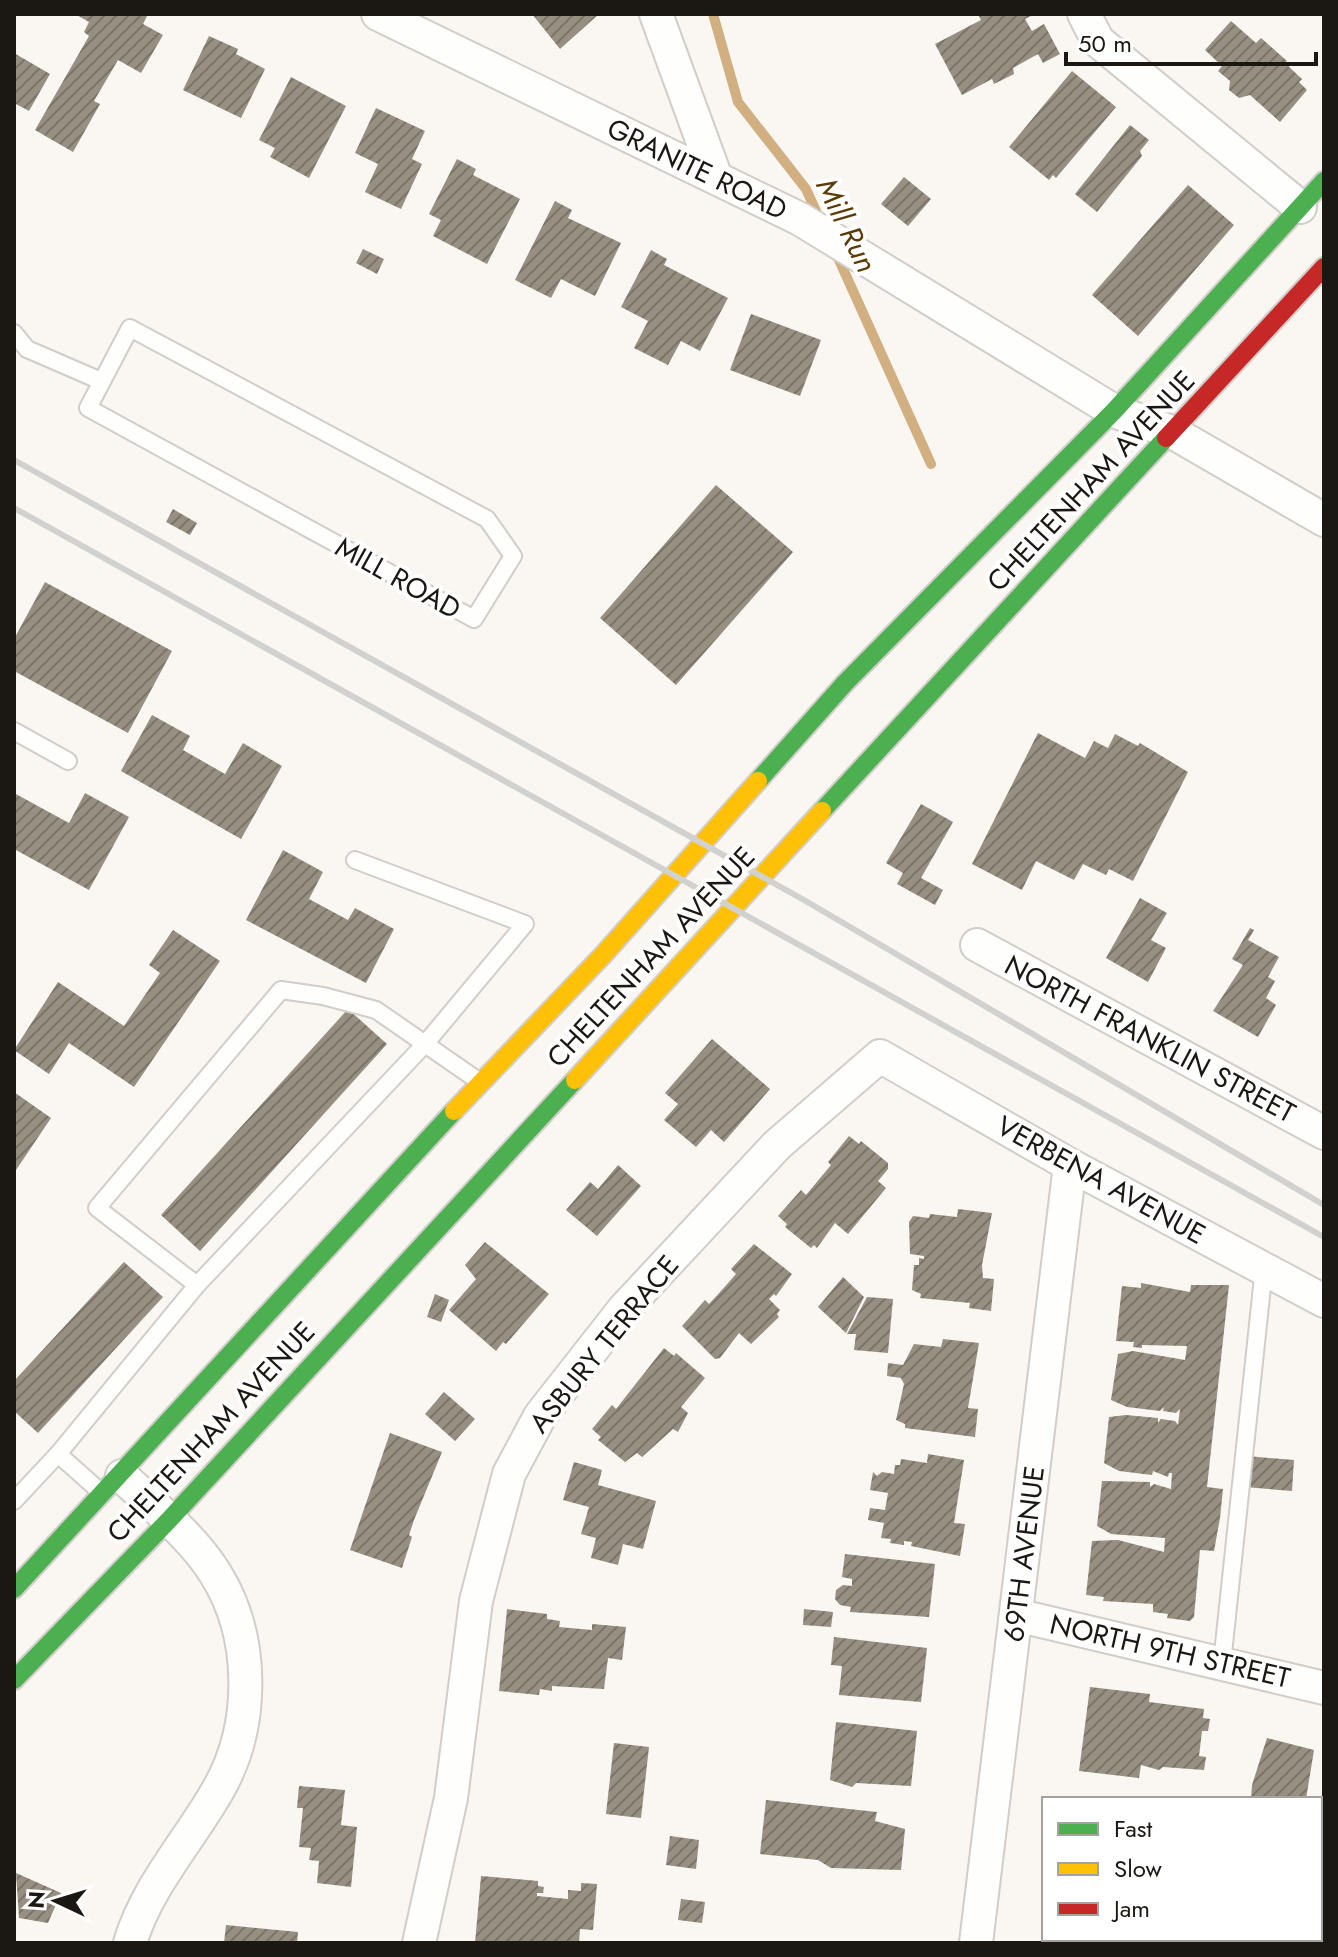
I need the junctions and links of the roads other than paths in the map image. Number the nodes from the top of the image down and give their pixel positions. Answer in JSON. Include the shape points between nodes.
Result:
{"nodes":[{"id":1,"x":378,"y":14,"type":"edge"},
{"id":2,"x":656,"y":14,"type":"edge"},
{"id":3,"x":1084,"y":14,"type":"edge"},
{"id":4,"x":716,"y":178,"type":"junction"},
{"id":5,"x":1324,"y":181,"type":"edge"},
{"id":6,"x":1300,"y":207,"type":"junction"},
{"id":7,"x":1324,"y":267,"type":"edge"},
{"id":8,"x":14,"y":333,"type":"edge"},
{"id":9,"x":101,"y":381,"type":"junction"},
{"id":10,"x":1114,"y":411,"type":"junction"},
{"id":11,"x":1174,"y":433,"type":"junction"},
{"id":12,"x":1324,"y":520,"type":"edge"},
{"id":13,"x":14,"y":731,"type":"edge"},
{"id":14,"x":68,"y":761,"type":"dead end"},
{"id":15,"x":355,"y":860,"type":"dead end"},
{"id":16,"x":977,"y":945,"type":"dead end"},
{"id":17,"x":425,"y":1044,"type":"junction"},
{"id":18,"x":880,"y":1056,"type":"joint"},
{"id":19,"x":480,"y":1082,"type":"junction"},
{"id":20,"x":1324,"y":1133,"type":"edge"},
{"id":21,"x":1070,"y":1165,"type":"junction"},
{"id":22,"x":1264,"y":1268,"type":"junction"},
{"id":23,"x":197,"y":1285,"type":"junction"},
{"id":24,"x":1324,"y":1301,"type":"edge"},
{"id":25,"x":58,"y":1454,"type":"junction"},
{"id":26,"x":113,"y":1486,"type":"junction"},
{"id":27,"x":14,"y":1501,"type":"edge"},
{"id":28,"x":168,"y":1521,"type":"junction"},
{"id":29,"x":14,"y":1589,"type":"edge"},
{"id":30,"x":1016,"y":1615,"type":"junction"},
{"id":31,"x":1222,"y":1663,"type":"junction"},
{"id":32,"x":14,"y":1680,"type":"edge"},
{"id":33,"x":1324,"y":1688,"type":"edge"},
{"id":34,"x":130,"y":1943,"type":"edge"},
{"id":35,"x":419,"y":1943,"type":"edge"},
{"id":36,"x":976,"y":1943,"type":"edge"}],
"edges":[{"from":1,"to":4,"type":"street","name":"GRANITE ROAD"},
{"from":2,"to":4,"type":"street"},
{"from":3,"to":6,"type":"street","via":[[1098,41]]},
{"from":4,"to":10,"type":"street","name":"GRANITE ROAD","via":[[848,247]]},
{"from":5,"to":6,"type":"highway","name":"CHELTENHAM AVENUE"},
{"from":6,"to":10,"type":"highway","name":"CHELTENHAM AVENUE"},
{"from":7,"to":11,"type":"highway","name":"CHELTENHAM AVENUE"},
{"from":8,"to":9,"type":"lane","via":[[27,349]]},
{"from":9,"to":9,"type":"lane","name":"MILL ROAD","via":[[130,328],[487,519],[513,556],[474,619],[88,408]]},
{"from":10,"to":11,"type":"street","name":"GRANITE ROAD"},
{"from":10,"to":19,"type":"highway","name":"CHELTENHAM AVENUE","via":[[845,683],[604,954]]},
{"from":11,"to":12,"type":"street","name":"GRANITE ROAD"},
{"from":11,"to":28,"type":"highway","name":"CHELTENHAM AVENUE"},
{"from":13,"to":14,"type":"lane"},
{"from":15,"to":17,"type":"lane","via":[[525,924]]},
{"from":16,"to":20,"type":"street","name":"NORTH FRANKLIN STREET"},
{"from":17,"to":19,"type":"lane"},
{"from":17,"to":23,"type":"lane"},
{"from":17,"to":23,"type":"lane","via":[[376,1010],[281,990],[97,1208]]},
{"from":18,"to":21,"type":"street","name":"VERBENA AVENUE"},
{"from":18,"to":35,"type":"street","name":"ASBURY TERRACE","via":[[777,1145],[624,1309],[540,1416],[509,1474],[476,1601],[451,1798]]},
{"from":19,"to":26,"type":"highway","name":"CHELTENHAM AVENUE"},
{"from":21,"to":22,"type":"street","name":"VERBENA AVENUE"},
{"from":21,"to":30,"type":"street","name":"69TH AVENUE"},
{"from":22,"to":24,"type":"street","name":"VERBENA AVENUE"},
{"from":22,"to":31,"type":"lane"},
{"from":23,"to":25,"type":"lane"},
{"from":25,"to":26,"type":"lane"},
{"from":25,"to":27,"type":"lane"},
{"from":26,"to":28,"type":"street"},
{"from":26,"to":29,"type":"highway","name":"CHELTENHAM AVENUE"},
{"from":28,"to":32,"type":"highway","name":"CHELTENHAM AVENUE"},
{"from":28,"to":34,"type":"street","via":[[208,1564],[224,1591],[240,1638],[246,1691],[227,1772],[138,1915]]},
{"from":30,"to":31,"type":"street","name":"NORTH 9TH STREET"},
{"from":30,"to":36,"type":"street","name":"69TH AVENUE"},
{"from":31,"to":33,"type":"street","name":"NORTH 9TH STREET"}]}
